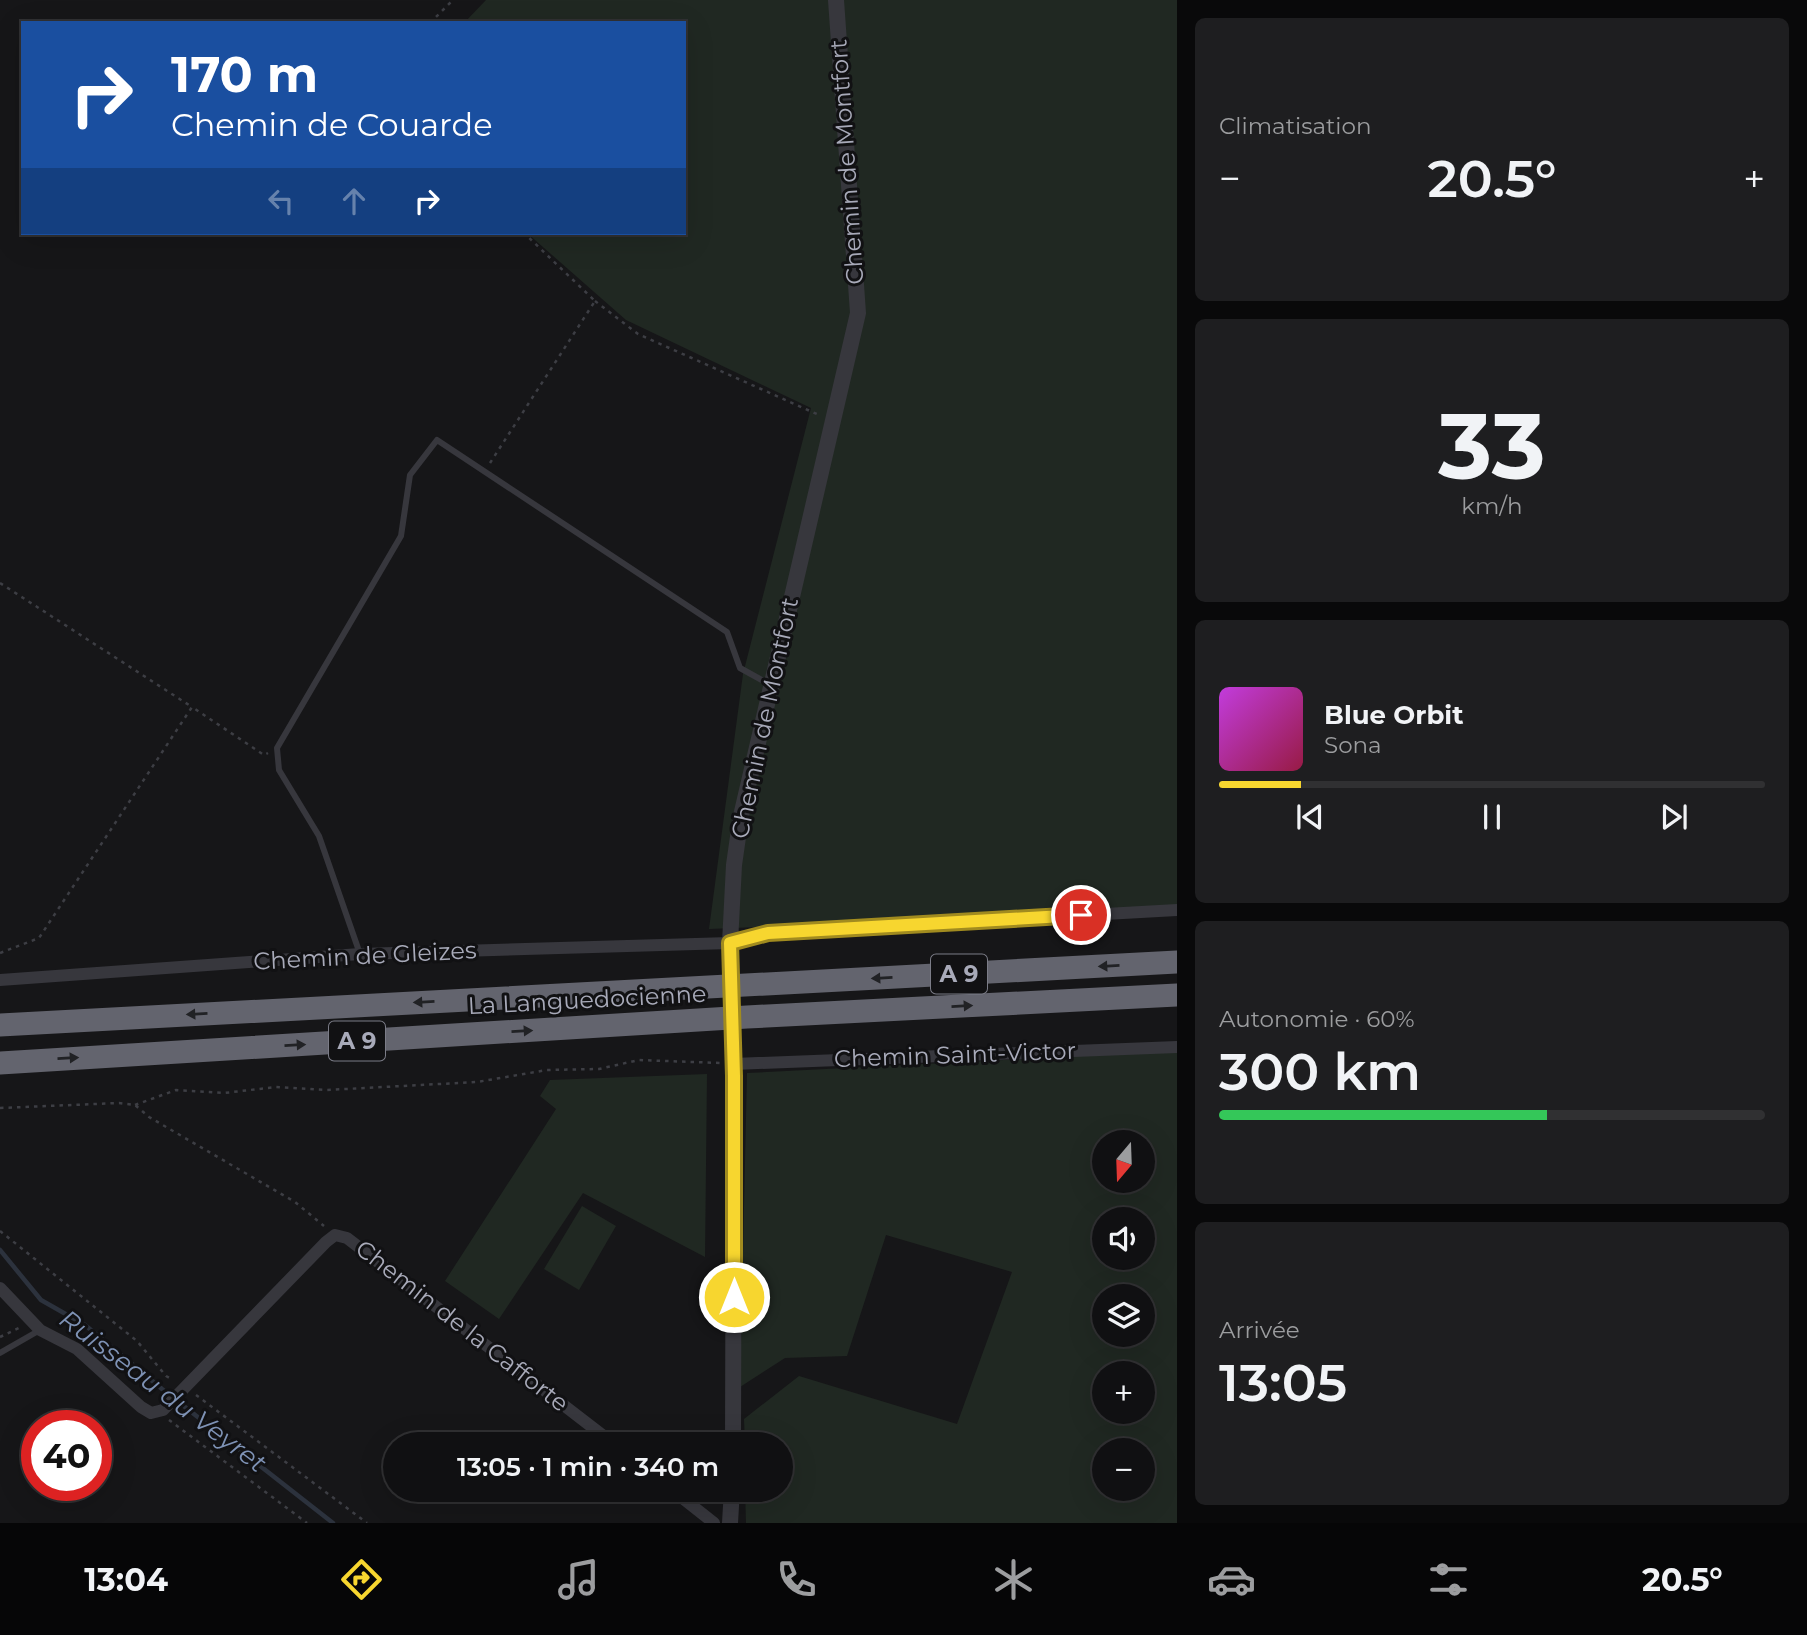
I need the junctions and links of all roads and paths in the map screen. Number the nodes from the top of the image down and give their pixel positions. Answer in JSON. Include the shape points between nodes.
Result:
{"nodes":[{"id":1,"x":453,"y":0,"type":"edge"},
{"id":2,"x":836,"y":0,"type":"edge"},
{"id":3,"x":432,"y":21,"type":"edge"},
{"id":4,"x":526,"y":235,"type":"edge"},
{"id":5,"x":596,"y":301,"type":"junction"},
{"id":6,"x":831,"y":420,"type":"junction"},
{"id":7,"x":484,"y":471,"type":"junction"},
{"id":8,"x":0,"y":583,"type":"edge"},
{"id":9,"x":771,"y":684,"type":"junction"},
{"id":10,"x":192,"y":707,"type":"junction"},
{"id":11,"x":277,"y":748,"type":"junction"},
{"id":12,"x":1177,"y":910,"type":"edge"},
{"id":13,"x":730,"y":943,"type":"junction"},
{"id":14,"x":0,"y":953,"type":"edge"},
{"id":15,"x":360,"y":954,"type":"junction"},
{"id":16,"x":1177,"y":962,"type":"edge"},
{"id":17,"x":0,"y":980,"type":"edge"},
{"id":18,"x":1177,"y":995,"type":"edge"},
{"id":19,"x":0,"y":1025,"type":"edge"},
{"id":20,"x":1177,"y":1047,"type":"edge"},
{"id":21,"x":0,"y":1063,"type":"edge"},
{"id":22,"x":734,"y":1064,"type":"junction"},
{"id":23,"x":135,"y":1105,"type":"junction"},
{"id":24,"x":0,"y":1108,"type":"edge"},
{"id":25,"x":335,"y":1235,"type":"junction"},
{"id":26,"x":0,"y":1288,"type":"edge"},
{"id":27,"x":37,"y":1327,"type":"junction"},
{"id":28,"x":0,"y":1337,"type":"edge"},
{"id":29,"x":0,"y":1353,"type":"edge"},
{"id":30,"x":161,"y":1411,"type":"junction"},
{"id":31,"x":598,"y":1432,"type":"edge"},
{"id":32,"x":733,"y":1432,"type":"edge"},
{"id":33,"x":687,"y":1502,"type":"edge"},
{"id":34,"x":731,"y":1502,"type":"edge"},
{"id":35,"x":307,"y":1523,"type":"edge"},
{"id":36,"x":714,"y":1523,"type":"edge"},
{"id":37,"x":730,"y":1523,"type":"edge"}],
"edges":[{"from":1,"to":3,"type":"path"},
{"from":2,"to":6,"type":"street","name":"Chemin de Montfort","via":[[858,313]]},
{"from":4,"to":5,"type":"path"},
{"from":5,"to":6,"type":"path","via":[[638,334]]},
{"from":5,"to":7,"type":"path"},
{"from":6,"to":9,"type":"street","name":"Chemin de Montfort"},
{"from":7,"to":9,"type":"lane","via":[[727,632],[740,668]]},
{"from":7,"to":11,"type":"lane","via":[[437,440],[410,475],[401,536]]},
{"from":8,"to":10,"type":"path"},
{"from":9,"to":13,"type":"street","name":"Chemin de Montfort","via":[[741,816]]},
{"from":10,"to":11,"type":"path","via":[[264,755]]},
{"from":10,"to":14,"type":"path","via":[[39,938]]},
{"from":11,"to":15,"type":"lane","via":[[279,770],[319,836]]},
{"from":12,"to":13,"type":"street","name":"Chemin de Gleizes","via":[[768,933]]},
{"from":13,"to":15,"type":"street","name":"Chemin de Gleizes"},
{"from":13,"to":22,"type":"street","name":"Chemin de Montfort"},
{"from":15,"to":17,"type":"street","name":"Chemin de Gleizes"},
{"from":16,"to":19,"type":"highway","name":"La Languedocienne","number":"A 9","one_way":true},
{"from":21,"to":18,"type":"highway","name":"La Languedocienne","number":"A 9","one_way":true},
{"from":20,"to":22,"type":"street","name":"Chemin Saint-Victor"},
{"from":22,"to":23,"type":"path","via":[[639,1060],[599,1069],[547,1070],[477,1082],[327,1090],[276,1087],[224,1093],[176,1090]]},
{"from":22,"to":32,"type":"street","name":"Chemin de Montfort"},
{"from":23,"to":24,"type":"path"},
{"from":23,"to":25,"type":"path","via":[[295,1202]]},
{"from":25,"to":30,"type":"street","name":"Chemin de la Cafforte"},
{"from":25,"to":31,"type":"street","name":"Chemin de la Cafforte","via":[[347,1238]]},
{"from":26,"to":27,"type":"street"},
{"from":27,"to":28,"type":"path","via":[[14,1329]]},
{"from":27,"to":29,"type":"lane"},
{"from":27,"to":30,"type":"street","via":[[76,1349],[141,1408]]},
{"from":30,"to":35,"type":"path"},
{"from":33,"to":36,"type":"street"},
{"from":34,"to":37,"type":"street"}]}
